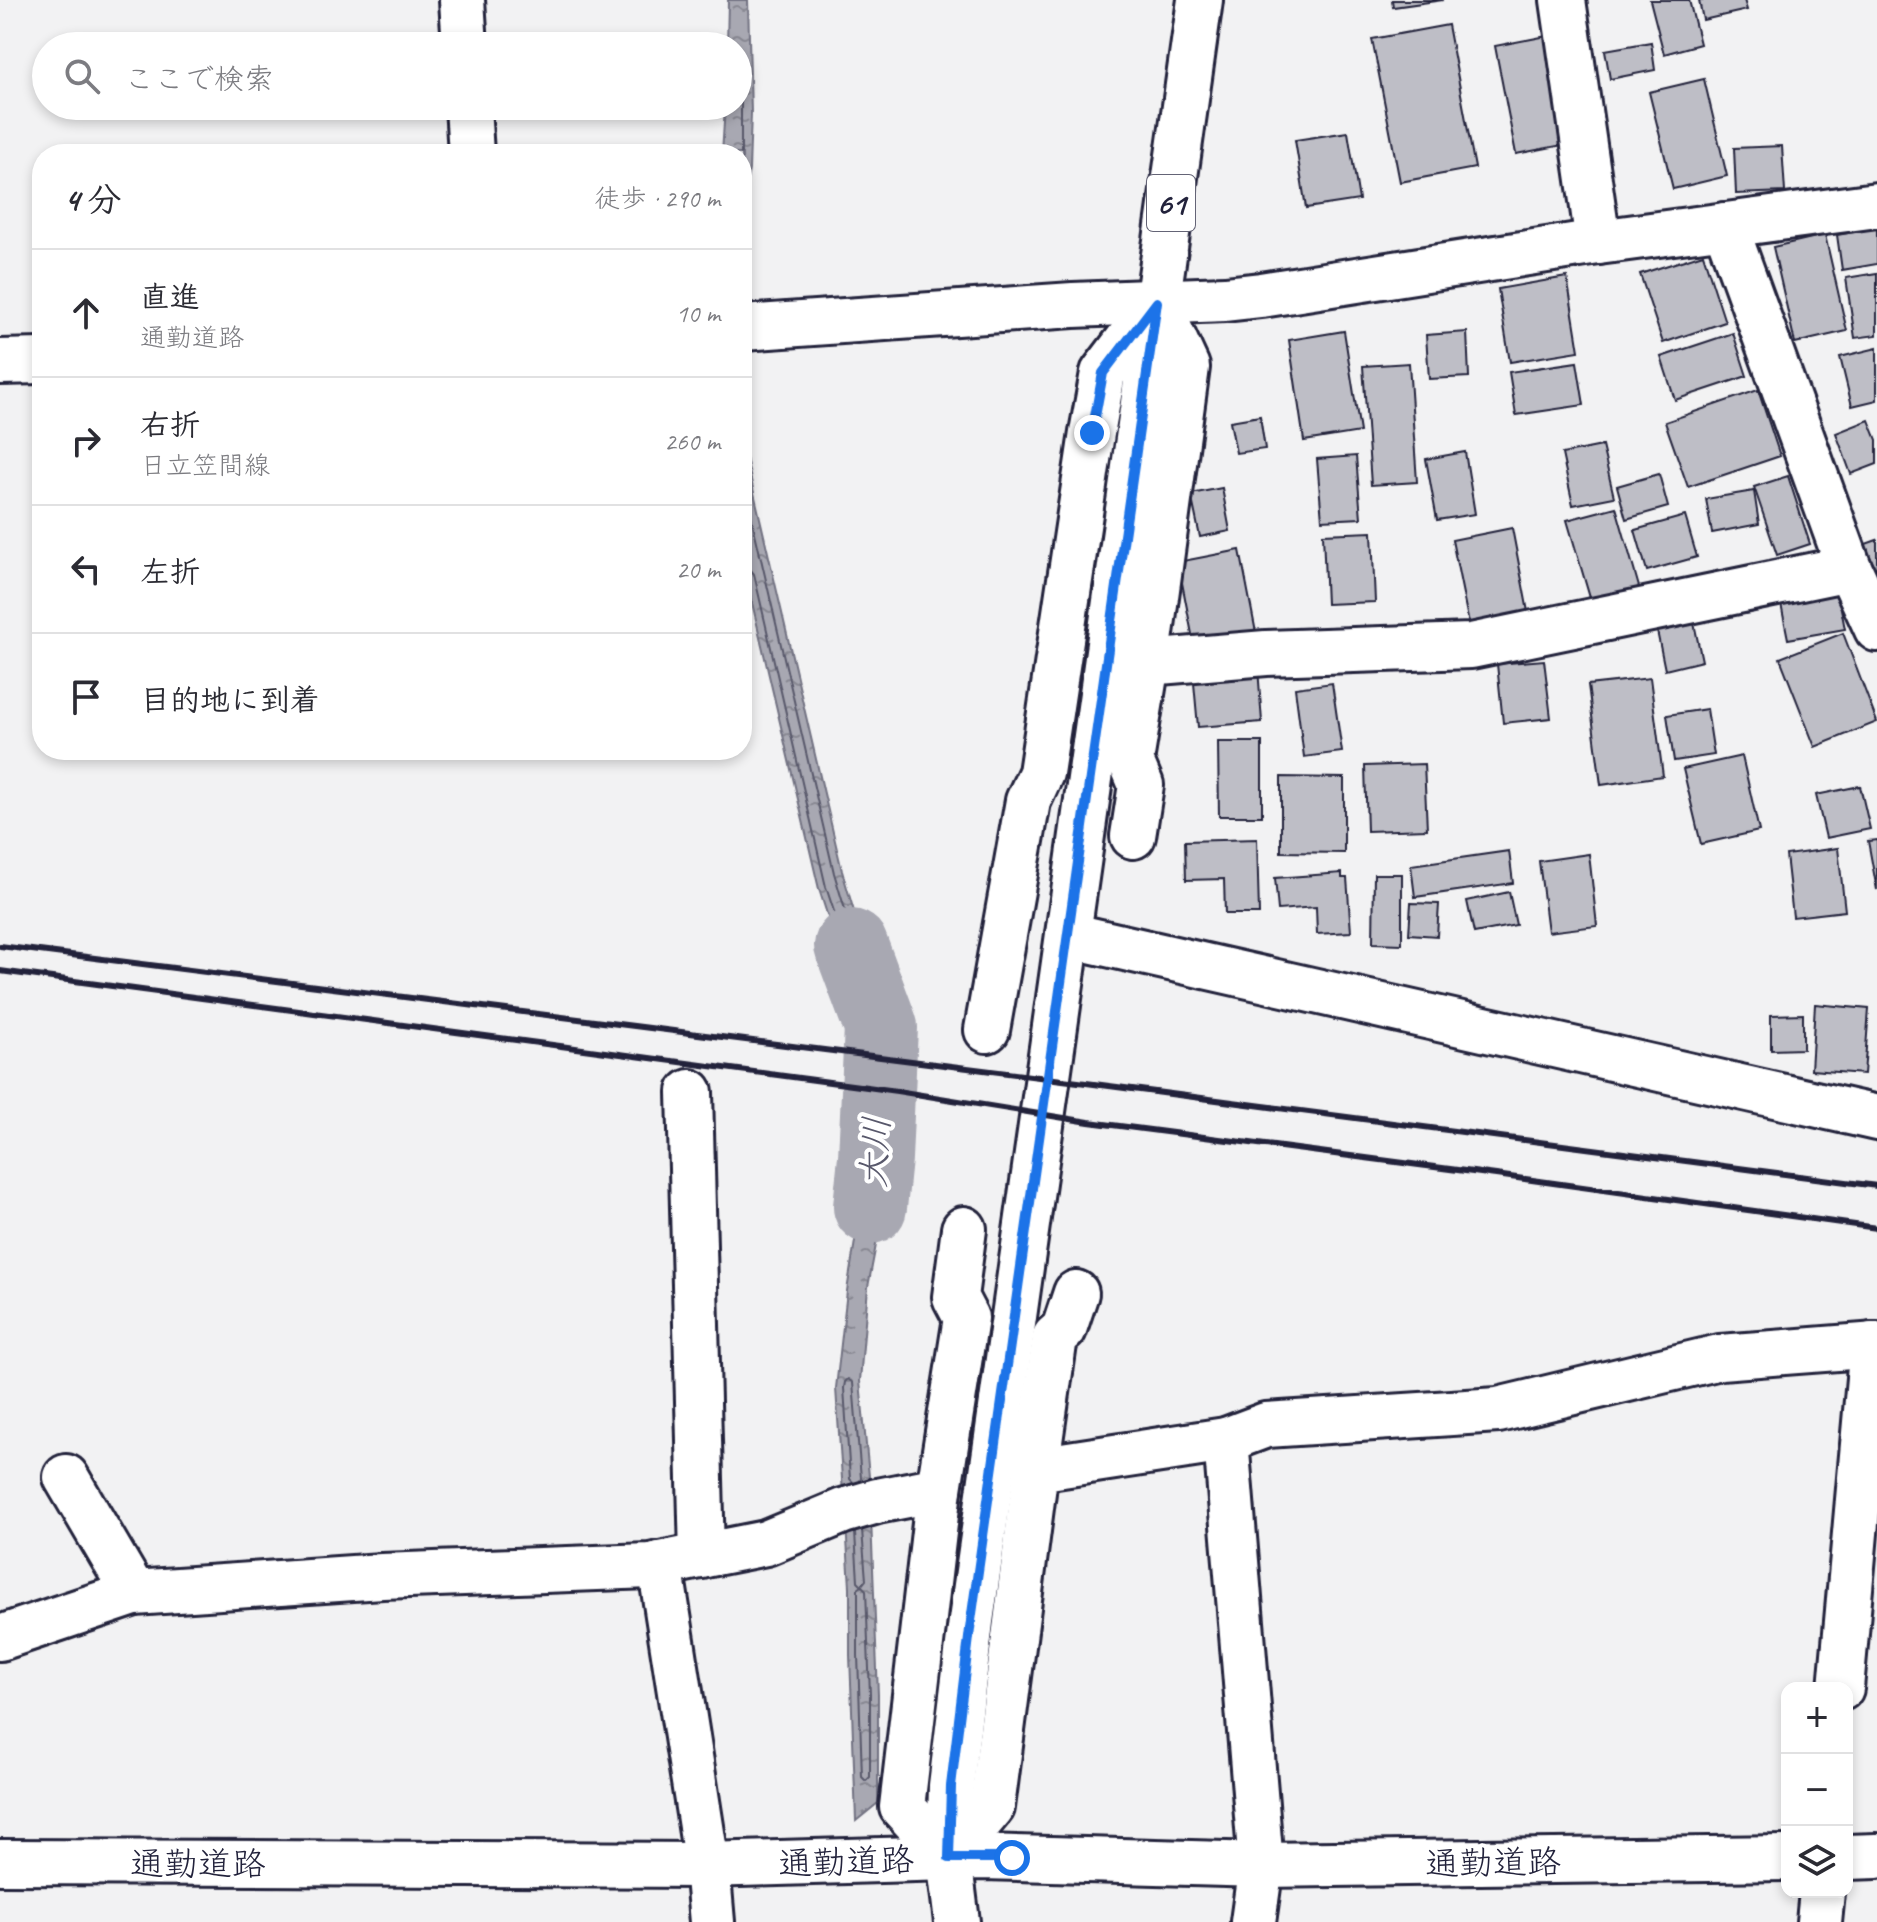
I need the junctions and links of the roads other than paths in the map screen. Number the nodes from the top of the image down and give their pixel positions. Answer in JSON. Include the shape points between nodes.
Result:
{"nodes":[{"id":1,"x":462,"y":0,"type":"edge"},
{"id":2,"x":1200,"y":0,"type":"edge"},
{"id":3,"x":1563,"y":0,"type":"edge"},
{"id":4,"x":464,"y":32,"type":"edge"},
{"id":5,"x":469,"y":120,"type":"edge"},
{"id":6,"x":470,"y":144,"type":"edge"},
{"id":7,"x":1877,"y":205,"type":"edge"},
{"id":8,"x":1725,"y":225,"type":"junction"},
{"id":9,"x":1598,"y":242,"type":"junction"},
{"id":10,"x":1157,"y":302,"type":"junction"},
{"id":11,"x":752,"y":327,"type":"edge"},
{"id":12,"x":32,"y":361,"type":"edge"},
{"id":13,"x":0,"y":362,"type":"edge"},
{"id":14,"x":1849,"y":568,"type":"junction"},
{"id":15,"x":1874,"y":617,"type":"edge"},
{"id":16,"x":1147,"y":663,"type":"junction"},
{"id":17,"x":1133,"y":836,"type":"dead end"},
{"id":18,"x":1068,"y":935,"type":"junction"},
{"id":19,"x":987,"y":1030,"type":"dead end"},
{"id":20,"x":690,"y":1092,"type":"dead end"},
{"id":21,"x":1877,"y":1118,"type":"edge"},
{"id":22,"x":964,"y":1229,"type":"dead end"},
{"id":23,"x":1076,"y":1293,"type":"dead end"},
{"id":24,"x":1874,"y":1345,"type":"edge"},
{"id":25,"x":1226,"y":1440,"type":"junction"},
{"id":26,"x":1036,"y":1469,"type":"junction"},
{"id":27,"x":66,"y":1477,"type":"dead end"},
{"id":28,"x":939,"y":1489,"type":"junction"},
{"id":29,"x":702,"y":1556,"type":"junction"},
{"id":30,"x":660,"y":1564,"type":"junction"},
{"id":31,"x":134,"y":1593,"type":"junction"},
{"id":32,"x":0,"y":1638,"type":"edge"},
{"id":33,"x":1842,"y":1682,"type":"edge"},
{"id":34,"x":1877,"y":1856,"type":"edge"},
{"id":35,"x":1853,"y":1857,"type":"edge"},
{"id":36,"x":949,"y":1858,"type":"junction"},
{"id":37,"x":1781,"y":1858,"type":"edge"},
{"id":38,"x":0,"y":1862,"type":"edge"},
{"id":39,"x":707,"y":1865,"type":"junction"},
{"id":40,"x":1261,"y":1865,"type":"junction"},
{"id":41,"x":1821,"y":1898,"type":"edge"},
{"id":42,"x":712,"y":1922,"type":"edge"},
{"id":43,"x":957,"y":1922,"type":"edge"},
{"id":44,"x":1253,"y":1922,"type":"edge"},
{"id":45,"x":1819,"y":1922,"type":"edge"}],
"edges":[{"from":1,"to":4,"type":"street"},
{"from":2,"to":10,"type":"street","number":"61"},
{"from":3,"to":9,"type":"street"},
{"from":5,"to":6,"type":"street"},
{"from":7,"to":8,"type":"street"},
{"from":8,"to":9,"type":"street"},
{"from":8,"to":14,"type":"street"},
{"from":9,"to":10,"type":"street","via":[[1261,295]]},
{"from":10,"to":11,"type":"street"},
{"from":10,"to":16,"type":"street","via":[[1187,367]]},
{"from":10,"to":18,"type":"street","number":"61"},
{"from":10,"to":19,"type":"street","via":[[1103,373],[1041,773],[1028,801]]},
{"from":12,"to":13,"type":"street"},
{"from":14,"to":15,"type":"street"},
{"from":14,"to":16,"type":"street","via":[[1471,646]]},
{"from":16,"to":17,"type":"street","via":[[1131,761],[1141,785]]},
{"from":18,"to":21,"type":"street"},
{"from":18,"to":36,"type":"street","number":"61","via":[[971,1621],[951,1786]]},
{"from":20,"to":29,"type":"street"},
{"from":22,"to":28,"type":"street","via":[[955,1297],[966,1318]]},
{"from":23,"to":26,"type":"street","via":[[1064,1329],[1055,1337]]},
{"from":24,"to":25,"type":"street","via":[[1720,1357],[1498,1410],[1266,1425]]},
{"from":24,"to":33,"type":"street"},
{"from":25,"to":26,"type":"street"},
{"from":25,"to":40,"type":"street"},
{"from":26,"to":36,"type":"street","via":[[992,1807]]},
{"from":27,"to":31,"type":"street"},
{"from":28,"to":29,"type":"street","via":[[860,1506],[766,1543]]},
{"from":28,"to":36,"type":"street","via":[[902,1807]]},
{"from":29,"to":30,"type":"street"},
{"from":30,"to":31,"type":"street"},
{"from":30,"to":39,"type":"street"},
{"from":31,"to":32,"type":"street"},
{"from":34,"to":35,"type":"street"},
{"from":36,"to":39,"type":"street","name":"通勤道路"},
{"from":36,"to":40,"type":"street","name":"通勤道路"},
{"from":36,"to":43,"type":"street","number":"61"},
{"from":37,"to":40,"type":"street","name":"通勤道路"},
{"from":38,"to":39,"type":"street","name":"通勤道路"},
{"from":39,"to":42,"type":"street"},
{"from":40,"to":44,"type":"street"},
{"from":41,"to":45,"type":"street"}]}
